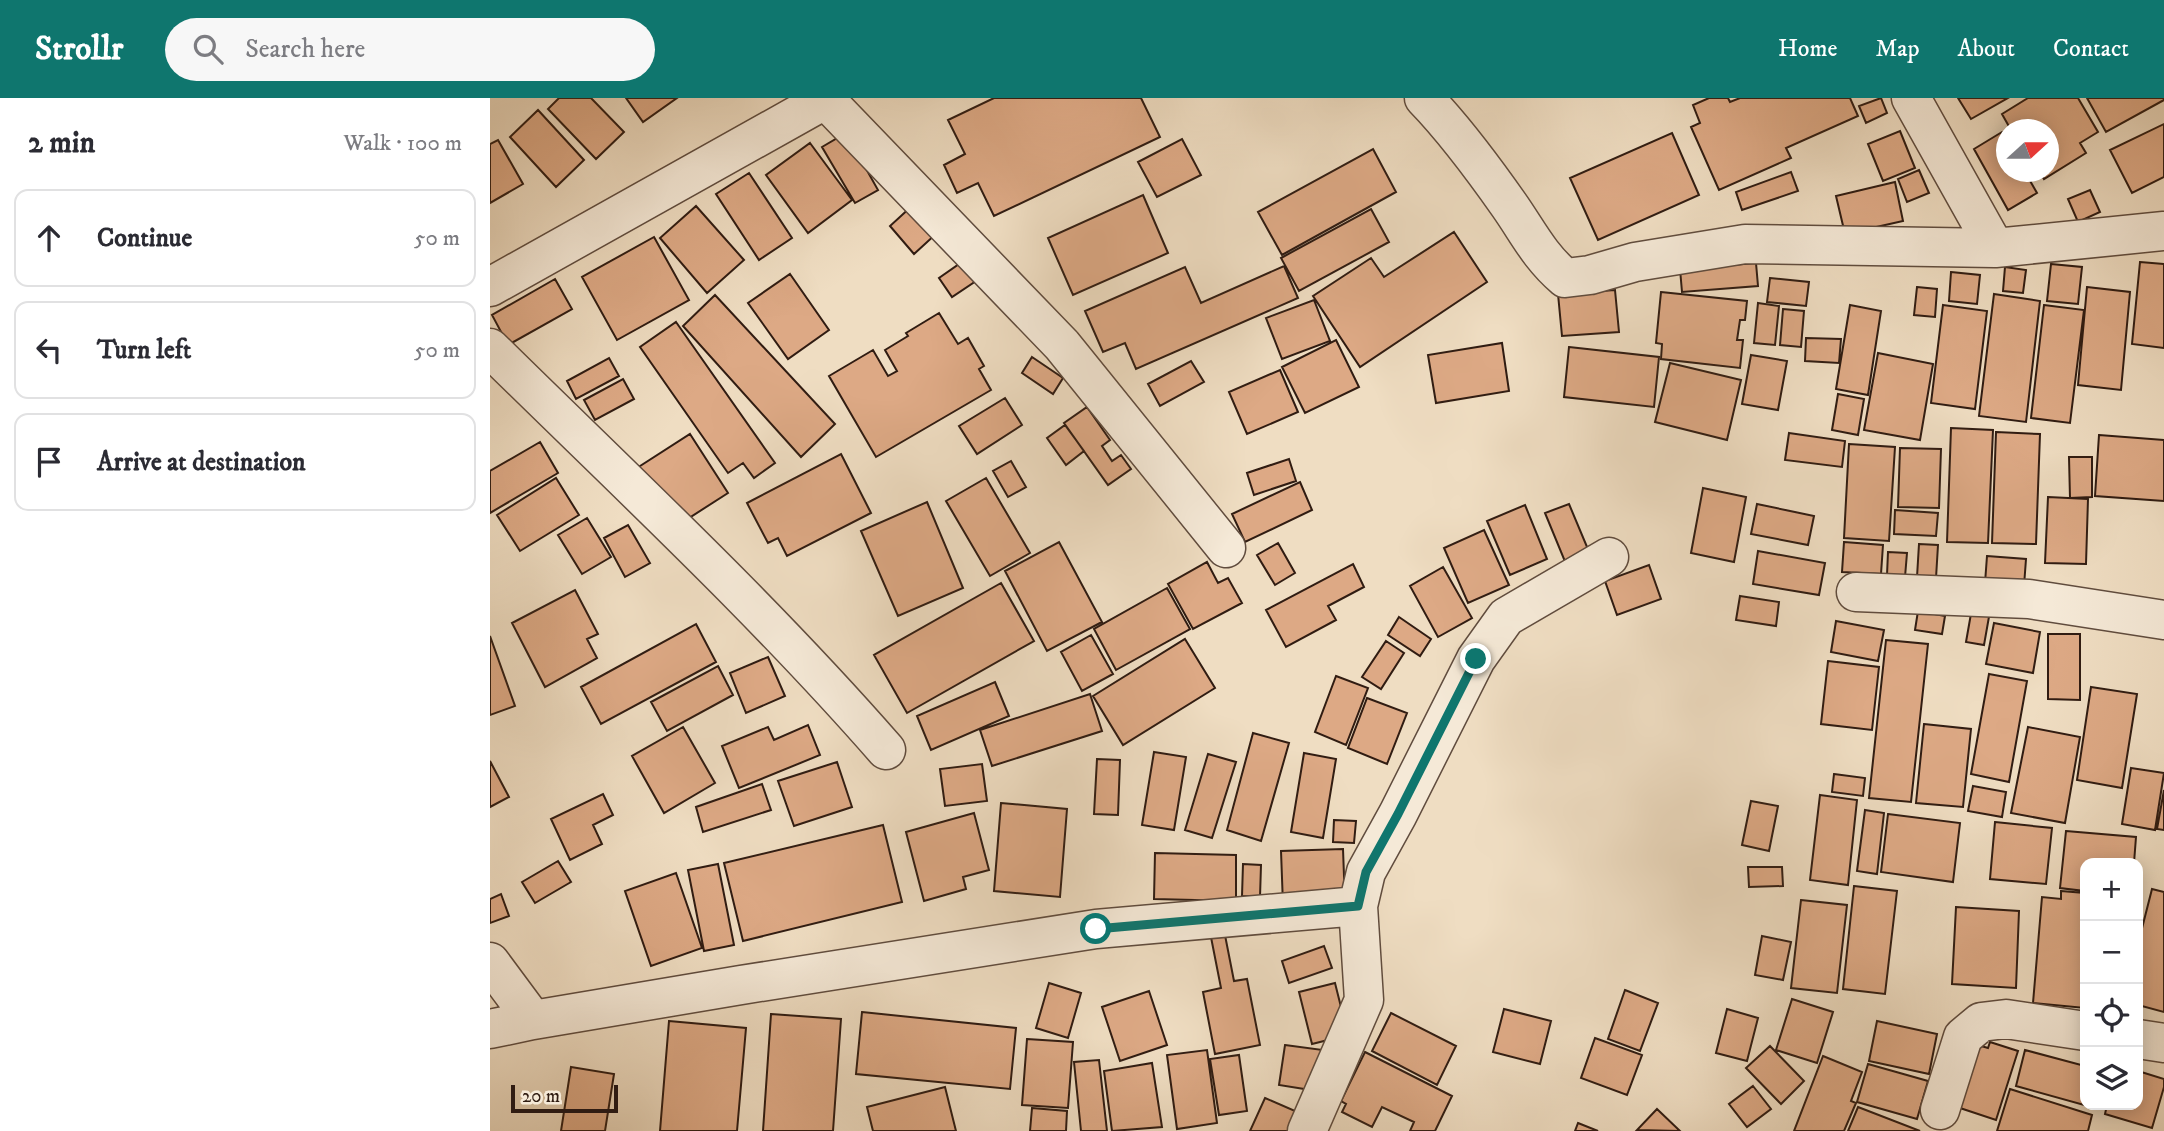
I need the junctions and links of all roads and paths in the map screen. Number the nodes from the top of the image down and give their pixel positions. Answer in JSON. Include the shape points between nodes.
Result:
{"nodes":[{"id":1,"x":826,"y":98,"type":"edge"},
{"id":2,"x":1424,"y":98,"type":"edge"},
{"id":3,"x":1911,"y":98,"type":"edge"},
{"id":4,"x":2164,"y":231,"type":"edge"},
{"id":5,"x":1996,"y":248,"type":"junction"},
{"id":6,"x":490,"y":287,"type":"edge"},
{"id":7,"x":490,"y":348,"type":"edge"},
{"id":8,"x":1226,"y":548,"type":"dead end"},
{"id":9,"x":1609,"y":557,"type":"dead end"},
{"id":10,"x":1856,"y":592,"type":"dead end"},
{"id":11,"x":2164,"y":620,"type":"edge"},
{"id":12,"x":886,"y":750,"type":"dead end"},
{"id":13,"x":1358,"y":906,"type":"junction"},
{"id":14,"x":490,"y":962,"type":"edge"},
{"id":15,"x":533,"y":1020,"type":"junction"},
{"id":16,"x":490,"y":1030,"type":"edge"},
{"id":17,"x":2080,"y":1030,"type":"edge"},
{"id":18,"x":2143,"y":1040,"type":"edge"},
{"id":19,"x":2164,"y":1043,"type":"edge"},
{"id":20,"x":1940,"y":1110,"type":"dead end"},
{"id":21,"x":1307,"y":1131,"type":"edge"}],
"edges":[{"from":1,"to":6,"type":"street"},
{"from":1,"to":8,"type":"street","via":[[1062,345]]},
{"from":2,"to":5,"type":"street","via":[[1508,204],[1546,263],[1565,278],[1745,244]]},
{"from":3,"to":5,"type":"street"},
{"from":4,"to":5,"type":"street"},
{"from":7,"to":12,"type":"street","via":[[753,608]]},
{"from":9,"to":13,"type":"street","via":[[1506,617],[1476,659],[1366,872]]},
{"from":10,"to":11,"type":"street","via":[[2029,599]]},
{"from":13,"to":15,"type":"street","via":[[1096,929]]},
{"from":13,"to":21,"type":"street","via":[[1364,1000]]},
{"from":14,"to":15,"type":"street"},
{"from":15,"to":16,"type":"street"},
{"from":17,"to":20,"type":"street","via":[[2006,1019],[1981,1023],[1963,1037]]},
{"from":18,"to":19,"type":"street"}]}
